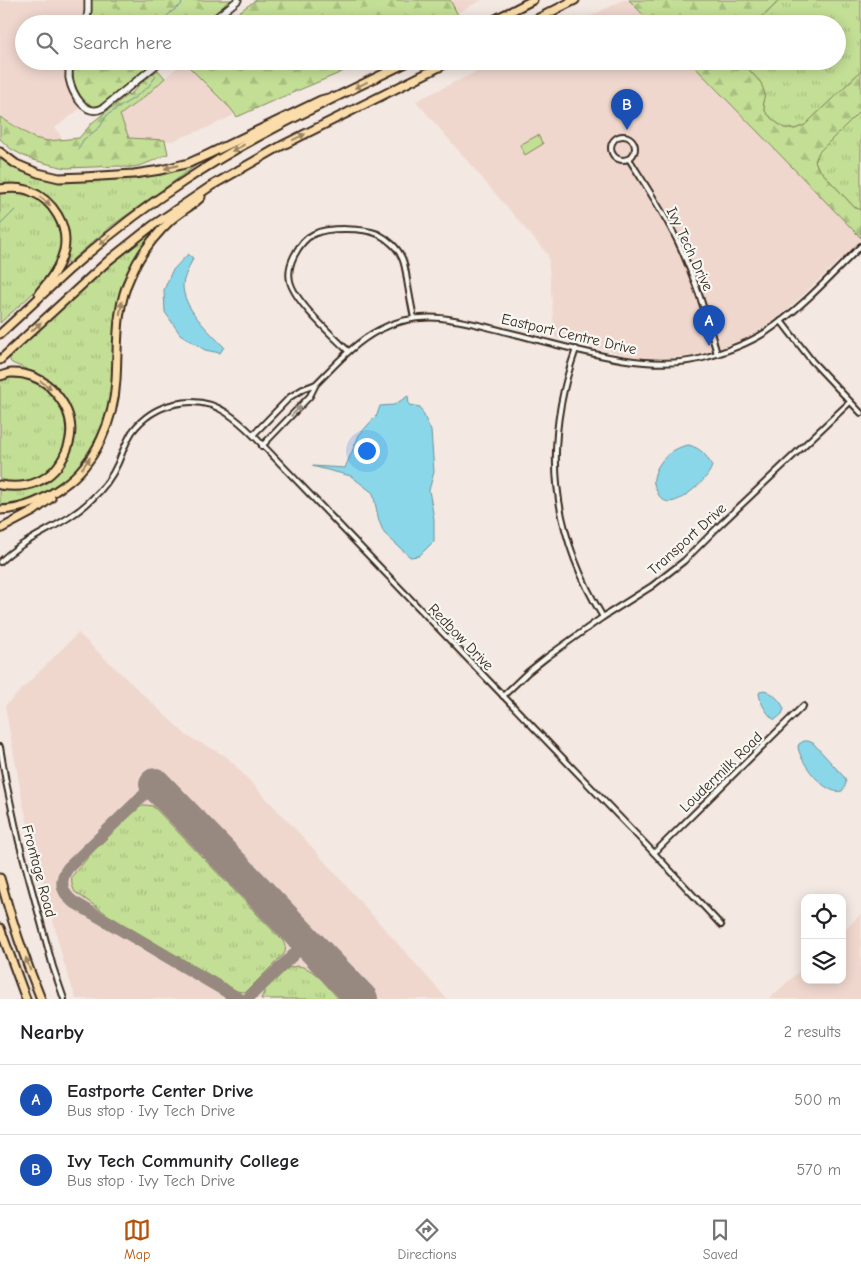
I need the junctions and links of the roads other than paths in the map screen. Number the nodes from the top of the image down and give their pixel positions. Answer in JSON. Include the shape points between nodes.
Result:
{"nodes":[{"id":1,"x":88,"y":0,"type":"edge"},
{"id":2,"x":238,"y":0,"type":"edge"},
{"id":3,"x":534,"y":0,"type":"edge"},
{"id":4,"x":575,"y":0,"type":"edge"},
{"id":5,"x":87,"y":15,"type":"edge"},
{"id":6,"x":219,"y":15,"type":"edge"},
{"id":7,"x":504,"y":15,"type":"edge"},
{"id":8,"x":545,"y":15,"type":"edge"},
{"id":9,"x":70,"y":70,"type":"edge"},
{"id":10,"x":150,"y":70,"type":"edge"},
{"id":11,"x":392,"y":70,"type":"edge"},
{"id":12,"x":434,"y":70,"type":"edge"},
{"id":13,"x":344,"y":94,"type":"junction"},
{"id":14,"x":0,"y":152,"type":"edge"},
{"id":15,"x":629,"y":159,"type":"junction"},
{"id":16,"x":210,"y":186,"type":"junction"},
{"id":17,"x":0,"y":189,"type":"edge"},
{"id":18,"x":861,"y":246,"type":"edge"},
{"id":19,"x":22,"y":314,"type":"junction"},
{"id":20,"x":414,"y":318,"type":"junction"},
{"id":21,"x":781,"y":322,"type":"junction"},
{"id":22,"x":0,"y":334,"type":"edge"},
{"id":23,"x":576,"y":349,"type":"junction"},
{"id":24,"x":348,"y":352,"type":"junction"},
{"id":25,"x":718,"y":354,"type":"junction"},
{"id":26,"x":0,"y":360,"type":"edge"},
{"id":27,"x":0,"y":376,"type":"edge"},
{"id":28,"x":316,"y":384,"type":"junction"},
{"id":29,"x":850,"y":402,"type":"junction"},
{"id":30,"x":861,"y":413,"type":"edge"},
{"id":31,"x":253,"y":435,"type":"junction"},
{"id":32,"x":262,"y":446,"type":"junction"},
{"id":33,"x":70,"y":481,"type":"junction"},
{"id":34,"x":0,"y":485,"type":"edge"},
{"id":35,"x":0,"y":510,"type":"edge"},
{"id":36,"x":0,"y":529,"type":"edge"},
{"id":37,"x":0,"y":562,"type":"edge"},
{"id":38,"x":603,"y":617,"type":"junction"},
{"id":39,"x":503,"y":696,"type":"junction"},
{"id":40,"x":803,"y":706,"type":"dead end"},
{"id":41,"x":0,"y":747,"type":"edge"},
{"id":42,"x":654,"y":853,"type":"junction"},
{"id":43,"x":0,"y":878,"type":"edge"},
{"id":44,"x":3,"y":898,"type":"edge"},
{"id":45,"x":721,"y":925,"type":"dead end"},
{"id":46,"x":0,"y":928,"type":"edge"},
{"id":47,"x":26,"y":999,"type":"edge"},
{"id":48,"x":42,"y":999,"type":"edge"},
{"id":49,"x":64,"y":999,"type":"edge"}],
"edges":[{"from":1,"to":5,"type":"street"},
{"from":2,"to":6,"type":"street"},
{"from":3,"to":7,"type":"highway"},
{"from":4,"to":8,"type":"highway"},
{"from":9,"to":10,"type":"street","via":[[75,94],[94,111],[103,108]]},
{"from":11,"to":13,"type":"highway","one_way":true},
{"from":16,"to":12,"type":"highway","one_way":true,"via":[[281,146]]},
{"from":13,"to":14,"type":"highway","one_way":true,"via":[[321,100],[188,163],[160,170],[59,178],[16,164]]},
{"from":13,"to":19,"type":"highway","one_way":true,"via":[[228,153],[183,181],[101,242]]},
{"from":15,"to":15,"type":"street","via":[[635,145],[630,138],[618,137],[611,145],[611,153],[620,161]]},
{"from":15,"to":25,"type":"street","name":"Ivy Tech Drive","via":[[678,242]]},
{"from":26,"to":16,"type":"highway","one_way":true,"via":[[109,260]]},
{"from":33,"to":16,"type":"highway","one_way":true,"via":[[94,452],[113,407],[118,326],[130,277],[156,236]]},
{"from":17,"to":19,"type":"highway","one_way":true,"via":[[24,189],[42,198],[57,213],[64,232],[60,265]]},
{"from":18,"to":21,"type":"street","name":"Eastport Centre Drive"},
{"from":19,"to":22,"type":"highway"},
{"from":20,"to":23,"type":"street","name":"Eastport Centre Drive","via":[[461,320]]},
{"from":20,"to":24,"type":"street","name":"Eastport Centre Drive","via":[[379,330]]},
{"from":20,"to":24,"type":"street","via":[[403,258],[387,239],[366,231],[342,229],[322,230],[314,234],[297,249],[289,270],[290,282],[303,304]]},
{"from":21,"to":25,"type":"street","name":"Eastport Centre Drive"},
{"from":21,"to":29,"type":"street"},
{"from":23,"to":25,"type":"street","name":"Eastport Centre Drive","via":[[650,362],[690,361]]},
{"from":23,"to":38,"type":"street","via":[[558,421],[559,501],[575,563]]},
{"from":24,"to":28,"type":"street","name":"Eastport Centre Drive"},
{"from":27,"to":34,"type":"highway","one_way":true,"via":[[12,373],[29,375],[44,382],[60,397],[68,413],[71,432],[67,450],[47,477],[24,486]]},
{"from":28,"to":31,"type":"street","name":"Eastport Centre Drive","via":[[290,397]]},
{"from":32,"to":28,"type":"street","name":"Eastport Centre Drive","one_way":true,"via":[[310,396]]},
{"from":29,"to":30,"type":"street"},
{"from":29,"to":38,"type":"street","name":"Transport Drive","via":[[684,561]]},
{"from":31,"to":32,"type":"street","name":"Redbow Drive"},
{"from":31,"to":37,"type":"street","via":[[226,412],[207,404],[187,402],[160,409],[148,416],[131,434],[112,476],[82,509],[16,548]]},
{"from":32,"to":39,"type":"street","name":"Redbow Drive"},
{"from":33,"to":35,"type":"highway","via":[[27,506]]},
{"from":33,"to":36,"type":"highway","via":[[34,511]]},
{"from":38,"to":39,"type":"street","name":"Transport Drive","via":[[528,672]]},
{"from":39,"to":42,"type":"street","name":"Redbow Drive"},
{"from":40,"to":42,"type":"street","name":"Loudermilk Road"},
{"from":41,"to":49,"type":"street","name":"Frontage Road","via":[[19,842]]},
{"from":42,"to":45,"type":"street","name":"Redbow Drive"},
{"from":43,"to":44,"type":"highway"},
{"from":48,"to":44,"type":"highway","one_way":true},
{"from":46,"to":47,"type":"highway"}]}
